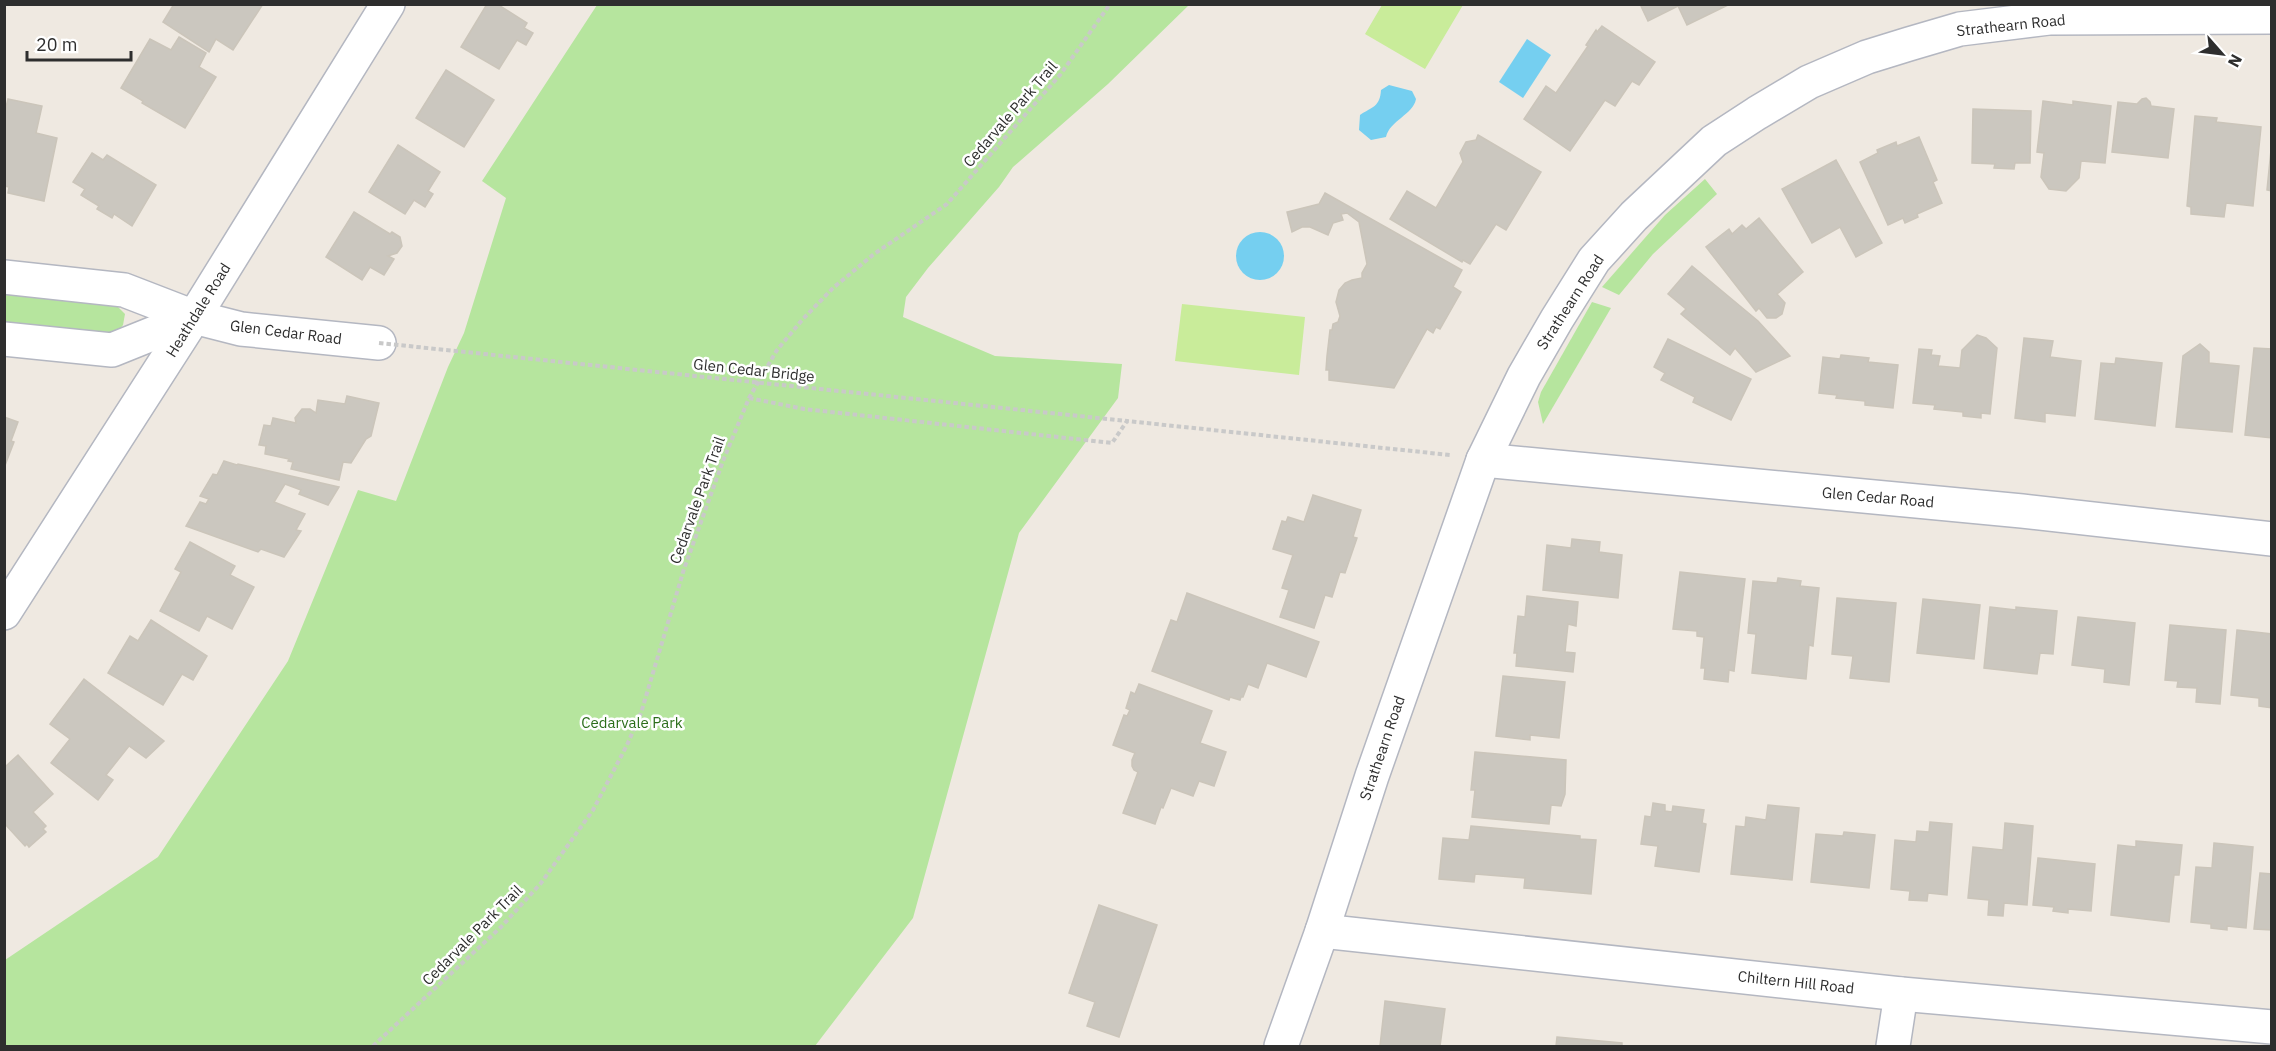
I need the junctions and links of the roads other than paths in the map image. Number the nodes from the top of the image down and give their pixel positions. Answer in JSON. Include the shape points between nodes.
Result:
{"nodes":[{"id":1,"x":388,"y":4,"type":"edge"},
{"id":2,"x":2271,"y":17,"type":"edge"},
{"id":3,"x":4,"y":277,"type":"edge"},
{"id":4,"x":194,"y":317,"type":"junction"},
{"id":5,"x":4,"y":339,"type":"edge"},
{"id":6,"x":379,"y":343,"type":"road end"},
{"id":7,"x":1483,"y":460,"type":"junction"},
{"id":8,"x":2271,"y":539,"type":"edge"},
{"id":9,"x":4,"y":613,"type":"edge"},
{"id":10,"x":1322,"y":931,"type":"junction"},
{"id":11,"x":1901,"y":994,"type":"junction"},
{"id":12,"x":2271,"y":1027,"type":"edge"},
{"id":13,"x":1281,"y":1047,"type":"edge"},
{"id":14,"x":1893,"y":1047,"type":"edge"}],
"edges":[{"from":1,"to":4,"type":"street","name":"Heathdale Road"},
{"from":2,"to":7,"type":"street","name":"Strathearn Road","via":[[2049,18],[1960,29],[1867,57],[1809,82],[1714,141],[1634,216],[1594,260],[1524,376]]},
{"from":3,"to":4,"type":"street","name":"Glen Cedar Road","via":[[124,290]]},
{"from":4,"to":5,"type":"street","via":[[112,350]]},
{"from":4,"to":6,"type":"street","name":"Glen Cedar Road","via":[[241,329]]},
{"from":4,"to":9,"type":"street","name":"Heathdale Road"},
{"from":7,"to":8,"type":"street","name":"Glen Cedar Road"},
{"from":7,"to":10,"type":"street","name":"Strathearn Road"},
{"from":10,"to":11,"type":"street","name":"Chiltern Hill Road"},
{"from":10,"to":13,"type":"street","name":"Strathearn Road"},
{"from":11,"to":12,"type":"street","name":"Chiltern Hill Road"},
{"from":11,"to":14,"type":"street"}]}
